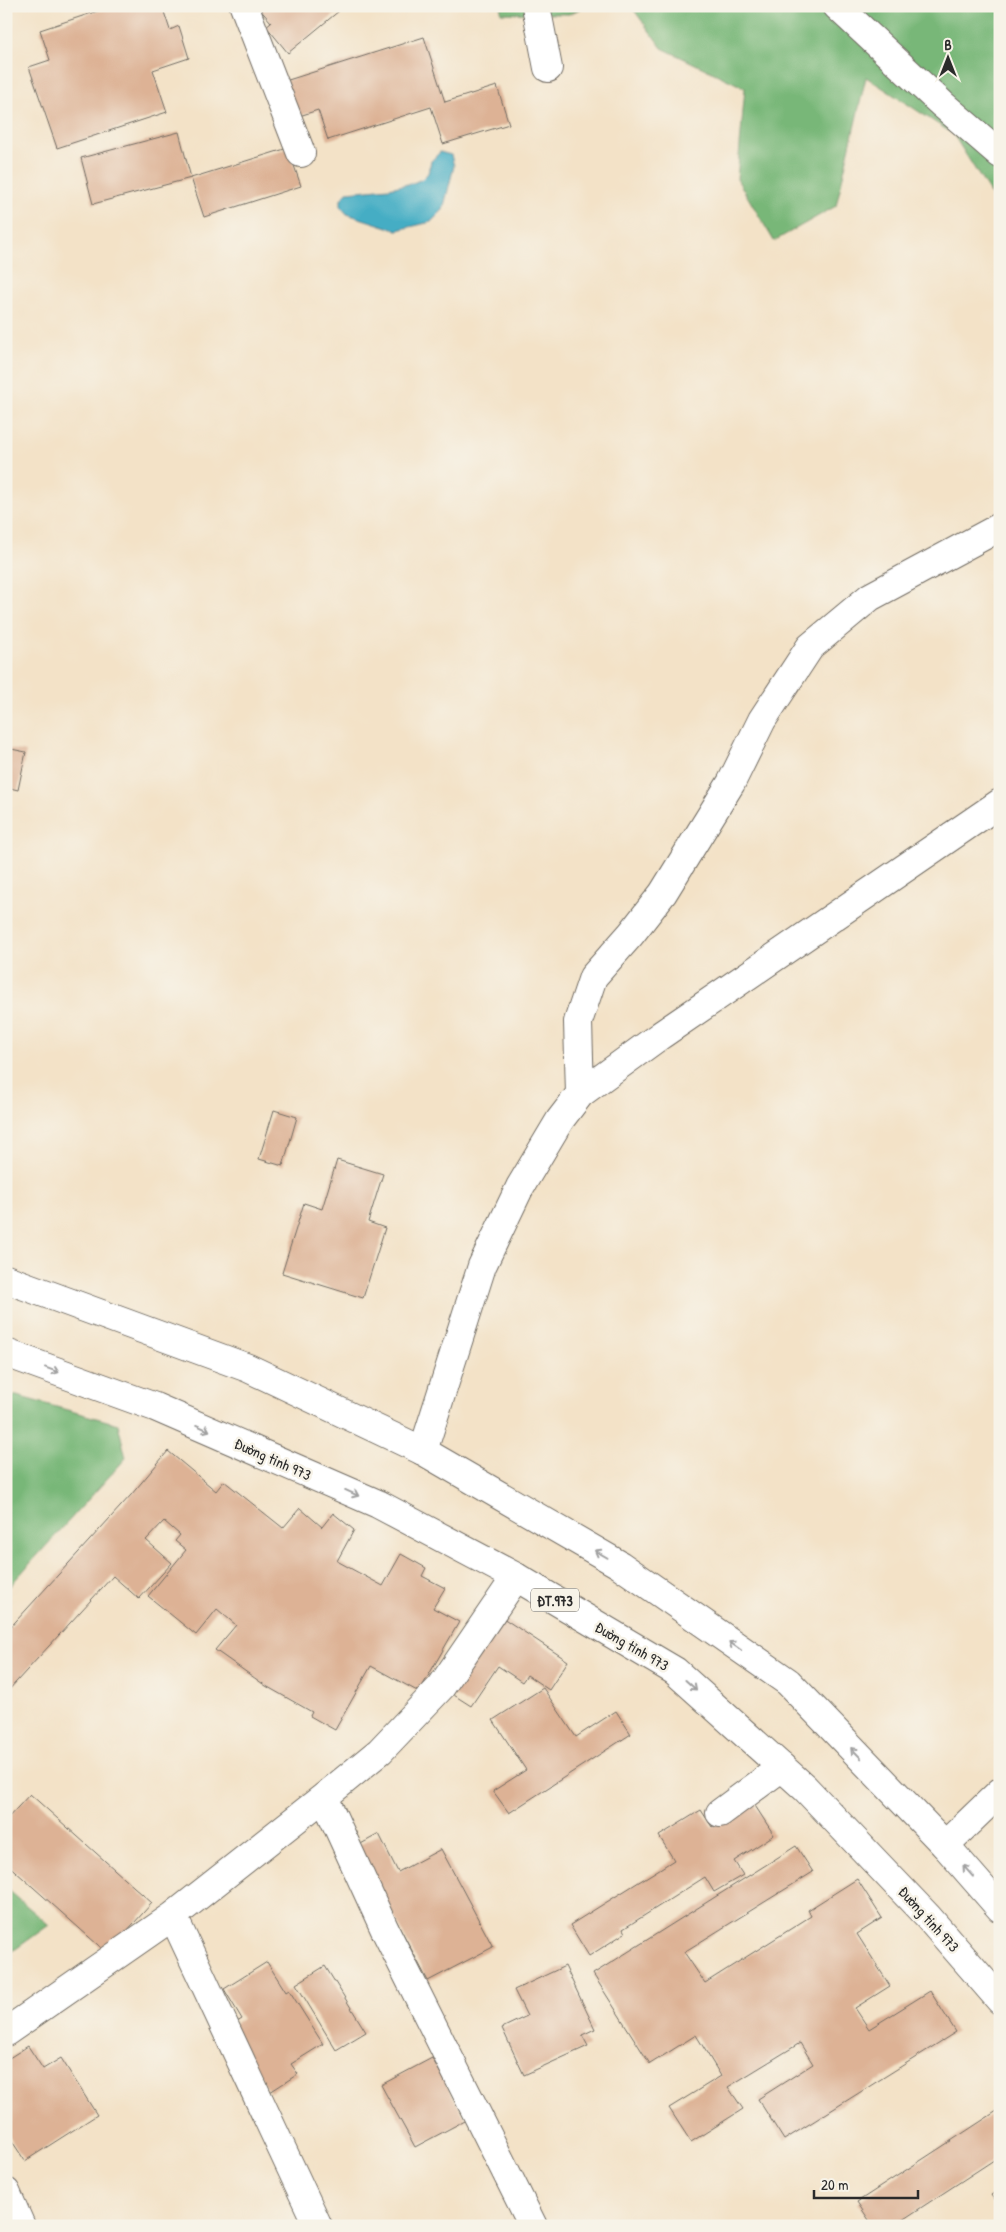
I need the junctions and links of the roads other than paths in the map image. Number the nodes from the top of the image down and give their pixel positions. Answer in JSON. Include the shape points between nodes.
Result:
{"nodes":[{"id":1,"x":244,"y":6,"type":"edge"},
{"id":2,"x":536,"y":6,"type":"edge"},
{"id":3,"x":842,"y":8,"type":"edge"},
{"id":4,"x":548,"y":68,"type":"dead end"},
{"id":5,"x":301,"y":153,"type":"dead end"},
{"id":6,"x":1000,"y":154,"type":"edge"},
{"id":7,"x":1000,"y":527,"type":"edge"},
{"id":8,"x":1000,"y":803,"type":"edge"},
{"id":9,"x":580,"y":1094,"type":"junction"},
{"id":10,"x":6,"y":1280,"type":"edge"},
{"id":11,"x":6,"y":1353,"type":"edge"},
{"id":12,"x":423,"y":1451,"type":"junction"},
{"id":13,"x":516,"y":1577,"type":"junction"},
{"id":14,"x":782,"y":1767,"type":"junction"},
{"id":15,"x":1000,"y":1792,"type":"edge"},
{"id":16,"x":324,"y":1797,"type":"junction"},
{"id":17,"x":720,"y":1813,"type":"dead end"},
{"id":18,"x":945,"y":1845,"type":"junction"},
{"id":19,"x":1000,"y":1908,"type":"edge"},
{"id":20,"x":173,"y":1916,"type":"junction"},
{"id":21,"x":1000,"y":2000,"type":"edge"},
{"id":22,"x":6,"y":2032,"type":"edge"},
{"id":23,"x":6,"y":2192,"type":"edge"},
{"id":24,"x":21,"y":2226,"type":"edge"},
{"id":25,"x":318,"y":2226,"type":"edge"},
{"id":26,"x":533,"y":2226,"type":"edge"}],
"edges":[{"from":1,"to":5,"type":"street"},
{"from":2,"to":4,"type":"street"},
{"from":3,"to":6,"type":"street","via":[[942,104]]},
{"from":7,"to":9,"type":"street","via":[[870,597],[810,647],[762,720],[731,783],[663,893],[593,977],[578,1022]]},
{"from":8,"to":9,"type":"street"},
{"from":9,"to":12,"type":"street","via":[[560,1120],[520,1186],[482,1266]]},
{"from":10,"to":12,"type":"street","via":[[248,1368]]},
{"from":11,"to":13,"type":"street","name":"Đường tỉnh 973","number":"ĐT.973","one_way":true,"via":[[156,1407],[378,1504]]},
{"from":18,"to":12,"type":"street","one_way":true,"via":[[788,1682],[620,1565]]},
{"from":13,"to":14,"type":"street","name":"Đường tỉnh 973","number":"ĐT.973","one_way":true,"via":[[675,1671]]},
{"from":13,"to":16,"type":"street","via":[[441,1687],[380,1751]]},
{"from":14,"to":17,"type":"street"},
{"from":14,"to":21,"type":"street","name":"Đường tỉnh 973","number":"ĐT.973","via":[[928,1917]]},
{"from":15,"to":18,"type":"street"},
{"from":16,"to":20,"type":"street"},
{"from":16,"to":26,"type":"street","via":[[385,1930]]},
{"from":19,"to":18,"type":"street","one_way":true},
{"from":20,"to":22,"type":"street"},
{"from":20,"to":25,"type":"street"},
{"from":23,"to":24,"type":"street"}]}
